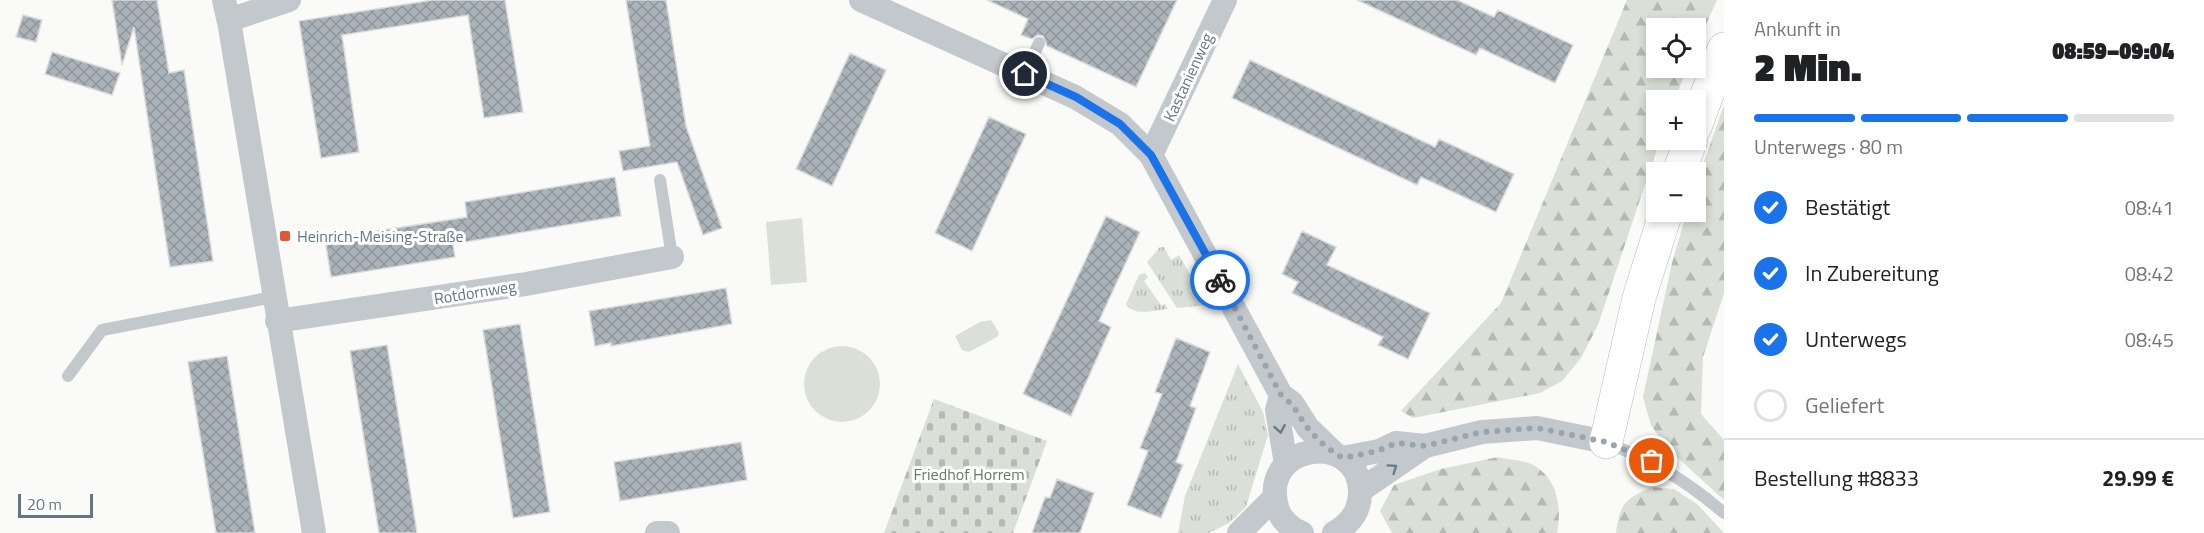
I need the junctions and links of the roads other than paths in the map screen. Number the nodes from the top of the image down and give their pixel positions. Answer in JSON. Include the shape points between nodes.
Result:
{"nodes":[{"id":1,"x":289,"y":0,"type":"edge"},
{"id":2,"x":861,"y":0,"type":"edge"},
{"id":3,"x":1225,"y":0,"type":"edge"},
{"id":4,"x":226,"y":10,"type":"edge"},
{"id":5,"x":1040,"y":43,"type":"dead end"},
{"id":6,"x":1724,"y":50,"type":"edge"},
{"id":7,"x":1025,"y":74,"type":"junction"},
{"id":8,"x":1706,"y":98,"type":"edge"},
{"id":9,"x":1151,"y":155,"type":"junction"},
{"id":10,"x":660,"y":180,"type":"dead end"},
{"id":11,"x":1663,"y":222,"type":"edge"},
{"id":12,"x":672,"y":257,"type":"joint"},
{"id":13,"x":273,"y":297,"type":"junction"},
{"id":14,"x":277,"y":321,"type":"junction"},
{"id":15,"x":68,"y":376,"type":"dead end"},
{"id":16,"x":1281,"y":395,"type":"junction"},
{"id":17,"x":1606,"y":442,"type":"junction"},
{"id":18,"x":1425,"y":446,"type":"junction"},
{"id":19,"x":1339,"y":456,"type":"junction"},
{"id":20,"x":1286,"y":464,"type":"junction"},
{"id":21,"x":1361,"y":490,"type":"junction"},
{"id":22,"x":1275,"y":497,"type":"junction"},
{"id":23,"x":1724,"y":513,"type":"edge"},
{"id":24,"x":1347,"y":528,"type":"edge"},
{"id":25,"x":1293,"y":532,"type":"edge"},
{"id":26,"x":314,"y":533,"type":"edge"},
{"id":27,"x":657,"y":533,"type":"edge"},
{"id":28,"x":668,"y":533,"type":"edge"},
{"id":29,"x":1239,"y":533,"type":"edge"}],
"edges":[{"from":1,"to":4,"type":"street"},
{"from":2,"to":7,"type":"street"},
{"from":3,"to":9,"type":"street","name":"Kastanienweg"},
{"from":4,"to":13,"type":"street"},
{"from":5,"to":7,"type":"lane"},
{"from":6,"to":8,"type":"main road"},
{"from":7,"to":9,"type":"street","via":[[1076,97],[1120,124]]},
{"from":9,"to":16,"type":"street"},
{"from":10,"to":12,"type":"lane"},
{"from":11,"to":17,"type":"main road","via":[[1639,298]]},
{"from":12,"to":14,"type":"street","name":"Rotdornweg","via":[[526,284]]},
{"from":13,"to":14,"type":"street"},
{"from":13,"to":15,"type":"lane","via":[[102,330]]},
{"from":14,"to":26,"type":"street"},
{"from":16,"to":19,"type":"street","via":[[1292,403],[1308,428]]},
{"from":16,"to":20,"type":"street","one_way":true,"via":[[1277,410]]},
{"from":17,"to":18,"type":"street","via":[[1537,428],[1482,432]]},
{"from":17,"to":23,"type":"lane","via":[[1652,461],[1690,484]]},
{"from":18,"to":19,"type":"street","via":[[1396,443],[1378,451]]},
{"from":21,"to":18,"type":"street","one_way":true},
{"from":19,"to":20,"type":"street","via":[[1309,451]]},
{"from":19,"to":21,"type":"street","via":[[1352,467]]},
{"from":20,"to":22,"type":"street","via":[[1275,485]]},
{"from":21,"to":24,"type":"street"},
{"from":22,"to":25,"type":"street","via":[[1278,511]]},
{"from":22,"to":29,"type":"street"},
{"from":27,"to":28,"type":"street"}]}
